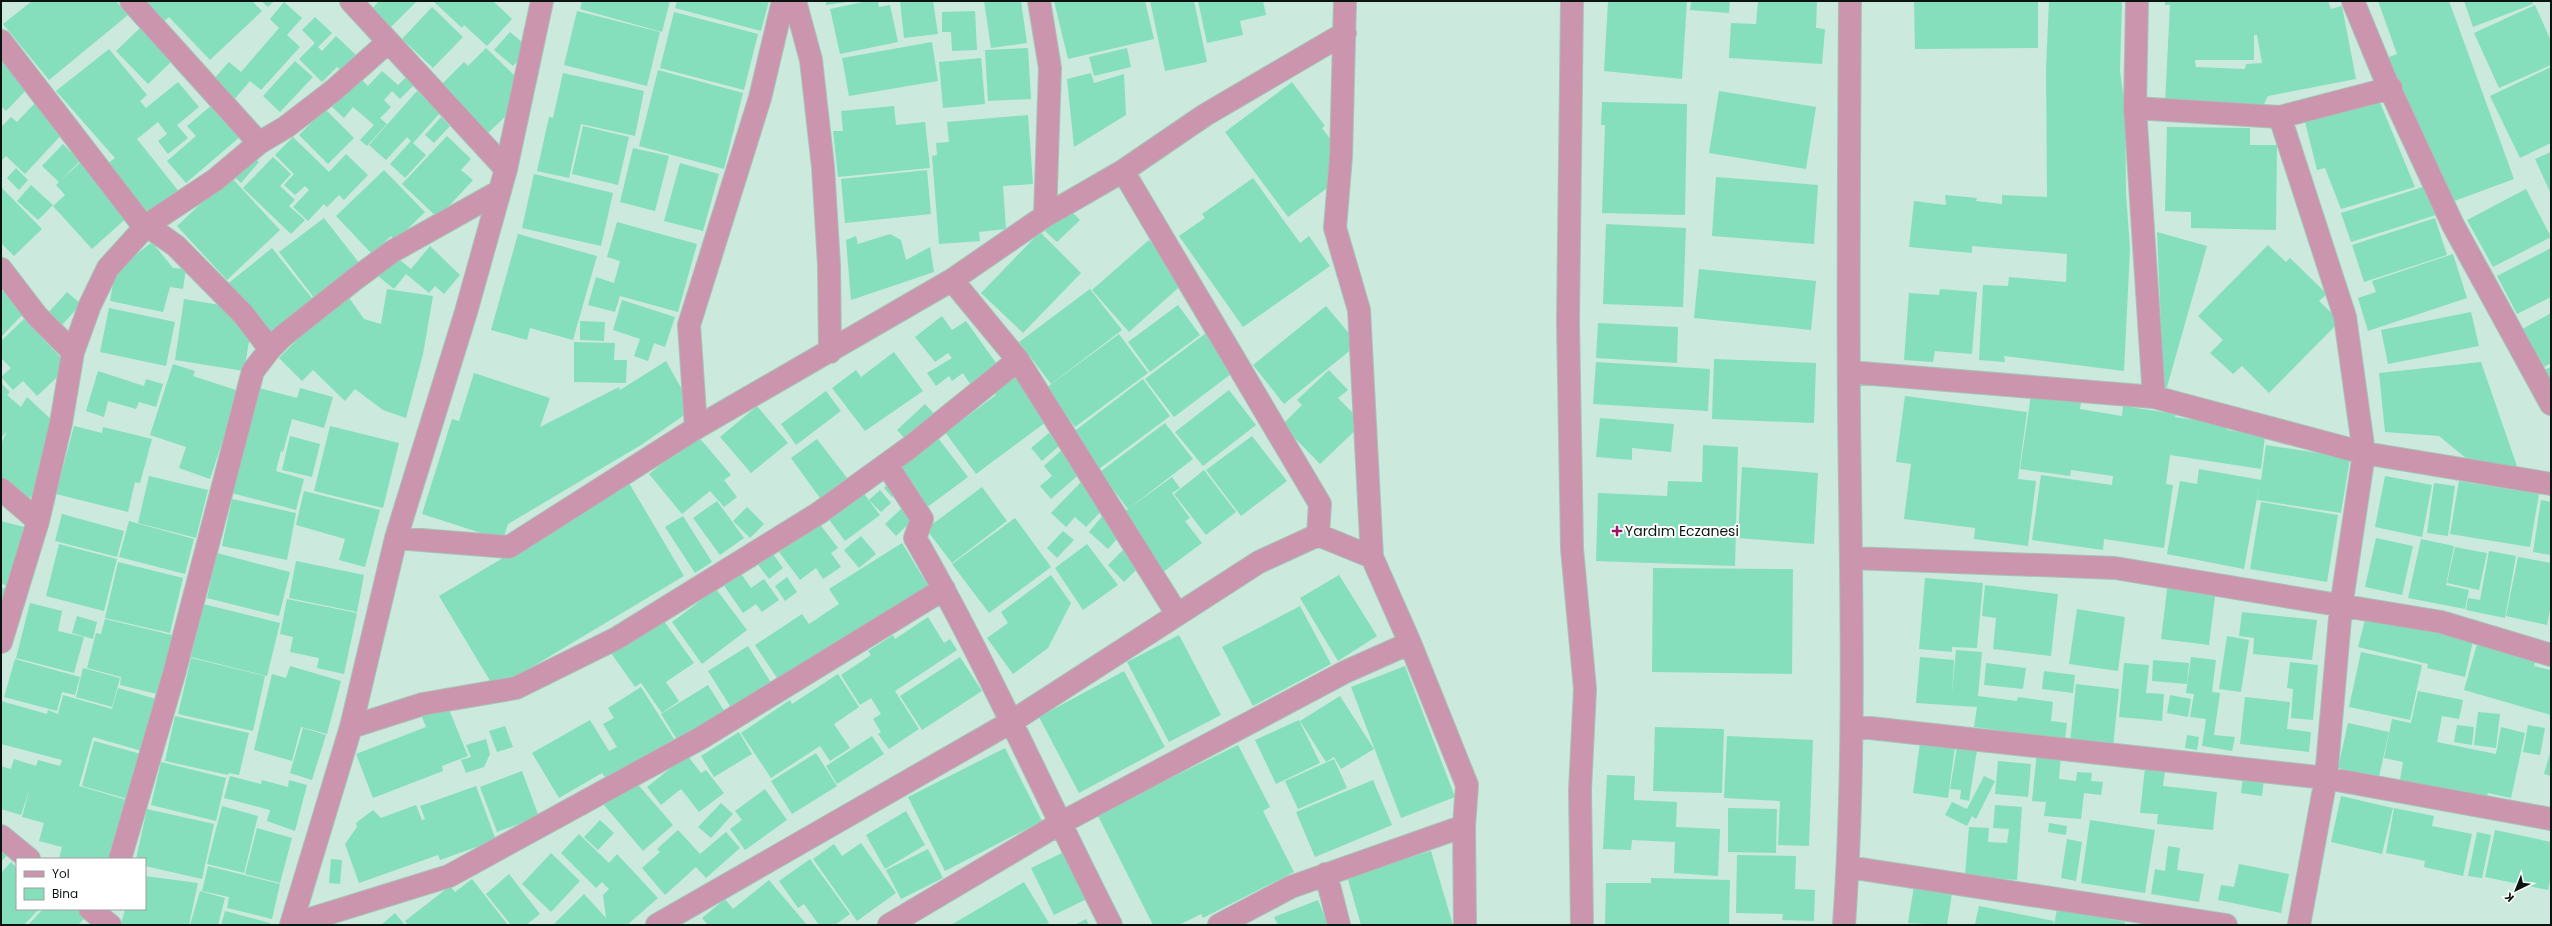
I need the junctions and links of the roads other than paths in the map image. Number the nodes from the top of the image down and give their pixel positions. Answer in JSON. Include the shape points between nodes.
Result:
{"nodes":[{"id":1,"x":131,"y":1,"type":"edge"},
{"id":2,"x":351,"y":1,"type":"edge"},
{"id":3,"x":542,"y":1,"type":"edge"},
{"id":4,"x":783,"y":1,"type":"edge"},
{"id":5,"x":795,"y":1,"type":"edge"},
{"id":6,"x":1039,"y":1,"type":"edge"},
{"id":7,"x":1345,"y":1,"type":"edge"},
{"id":8,"x":1572,"y":1,"type":"edge"},
{"id":9,"x":1850,"y":1,"type":"edge"},
{"id":10,"x":2137,"y":1,"type":"edge"},
{"id":11,"x":2353,"y":1,"type":"edge"},
{"id":12,"x":1345,"y":33,"type":"junction"},
{"id":13,"x":1,"y":42,"type":"edge"},
{"id":14,"x":387,"y":43,"type":"junction"},
{"id":15,"x":2391,"y":88,"type":"junction"},
{"id":16,"x":2135,"y":108,"type":"junction"},
{"id":17,"x":2280,"y":117,"type":"junction"},
{"id":18,"x":259,"y":143,"type":"junction"},
{"id":19,"x":506,"y":169,"type":"junction"},
{"id":20,"x":1123,"y":171,"type":"junction"},
{"id":21,"x":500,"y":191,"type":"junction"},
{"id":22,"x":1045,"y":216,"type":"junction"},
{"id":23,"x":147,"y":226,"type":"junction"},
{"id":24,"x":1,"y":269,"type":"edge"},
{"id":25,"x":952,"y":280,"type":"junction"},
{"id":26,"x":270,"y":349,"type":"junction"},
{"id":27,"x":73,"y":352,"type":"junction"},
{"id":28,"x":830,"y":352,"type":"junction"},
{"id":29,"x":1018,"y":360,"type":"junction"},
{"id":30,"x":1849,"y":372,"type":"junction"},
{"id":31,"x":2154,"y":397,"type":"junction"},
{"id":32,"x":2551,"y":404,"type":"edge"},
{"id":33,"x":696,"y":428,"type":"junction"},
{"id":34,"x":2364,"y":452,"type":"junction"},
{"id":35,"x":887,"y":465,"type":"junction"},
{"id":36,"x":2551,"y":484,"type":"edge"},
{"id":37,"x":1,"y":488,"type":"edge"},
{"id":38,"x":38,"y":521,"type":"junction"},
{"id":39,"x":1318,"y":535,"type":"junction"},
{"id":40,"x":396,"y":538,"type":"junction"},
{"id":41,"x":1372,"y":557,"type":"junction"},
{"id":42,"x":1851,"y":558,"type":"junction"},
{"id":43,"x":944,"y":589,"type":"junction"},
{"id":44,"x":2341,"y":607,"type":"junction"},
{"id":45,"x":1177,"y":614,"type":"junction"},
{"id":46,"x":1,"y":642,"type":"edge"},
{"id":47,"x":1410,"y":643,"type":"junction"},
{"id":48,"x":2551,"y":655,"type":"edge"},
{"id":49,"x":1011,"y":722,"type":"junction"},
{"id":50,"x":1852,"y":726,"type":"junction"},
{"id":51,"x":351,"y":727,"type":"junction"},
{"id":52,"x":2326,"y":778,"type":"junction"},
{"id":53,"x":2551,"y":819,"type":"edge"},
{"id":54,"x":1059,"y":824,"type":"junction"},
{"id":55,"x":1464,"y":826,"type":"junction"},
{"id":56,"x":1,"y":836,"type":"edge"},
{"id":57,"x":28,"y":858,"type":"edge"},
{"id":58,"x":120,"y":858,"type":"edge"},
{"id":59,"x":1848,"y":867,"type":"junction"},
{"id":60,"x":1326,"y":874,"type":"junction"},
{"id":61,"x":668,"y":922,"type":"edge"},
{"id":62,"x":291,"y":925,"type":"edge"},
{"id":63,"x":889,"y":925,"type":"edge"},
{"id":64,"x":1111,"y":925,"type":"edge"},
{"id":65,"x":1219,"y":925,"type":"edge"},
{"id":66,"x":1339,"y":925,"type":"edge"},
{"id":67,"x":1465,"y":925,"type":"edge"},
{"id":68,"x":1582,"y":925,"type":"edge"},
{"id":69,"x":1844,"y":925,"type":"edge"},
{"id":70,"x":2226,"y":925,"type":"edge"},
{"id":71,"x":2299,"y":925,"type":"edge"}],
"edges":[{"from":1,"to":18,"type":"street"},
{"from":2,"to":14,"type":"street"},
{"from":3,"to":19,"type":"street"},
{"from":4,"to":33,"type":"street","via":[[760,98],[689,325]]},
{"from":5,"to":28,"type":"street","via":[[811,60],[822,167],[829,265]]},
{"from":6,"to":22,"type":"street","via":[[1050,68]]},
{"from":7,"to":12,"type":"street"},
{"from":8,"to":68,"type":"street","via":[[1568,322],[1572,549],[1586,689],[1580,790]]},
{"from":9,"to":30,"type":"street"},
{"from":10,"to":16,"type":"street"},
{"from":11,"to":15,"type":"street"},
{"from":12,"to":20,"type":"street","via":[[1205,115]]},
{"from":12,"to":41,"type":"street","via":[[1341,156],[1335,228],[1359,310]]},
{"from":13,"to":23,"type":"street","via":[[138,219]]},
{"from":14,"to":18,"type":"street","via":[[334,90],[286,127]]},
{"from":14,"to":19,"type":"street"},
{"from":15,"to":17,"type":"street"},
{"from":15,"to":32,"type":"street","via":[[2453,225]]},
{"from":16,"to":17,"type":"street"},
{"from":16,"to":31,"type":"street"},
{"from":17,"to":34,"type":"street","via":[[2345,317]]},
{"from":18,"to":23,"type":"street","via":[[215,180]]},
{"from":19,"to":21,"type":"street"},
{"from":20,"to":22,"type":"street"},
{"from":20,"to":39,"type":"street","via":[[1320,504]]},
{"from":21,"to":26,"type":"street","via":[[393,251]]},
{"from":21,"to":40,"type":"street","via":[[466,312]]},
{"from":22,"to":25,"type":"street"},
{"from":23,"to":26,"type":"street","via":[[176,246],[237,308]]},
{"from":23,"to":27,"type":"street","via":[[108,268],[90,305]]},
{"from":24,"to":27,"type":"street","via":[[37,316]]},
{"from":25,"to":28,"type":"street"},
{"from":25,"to":29,"type":"street"},
{"from":26,"to":58,"type":"street","via":[[253,371],[174,674]]},
{"from":27,"to":38,"type":"street","via":[[61,423]]},
{"from":28,"to":33,"type":"street"},
{"from":29,"to":35,"type":"street"},
{"from":29,"to":45,"type":"street"},
{"from":30,"to":31,"type":"street"},
{"from":30,"to":42,"type":"street"},
{"from":31,"to":34,"type":"street"},
{"from":33,"to":40,"type":"street","via":[[509,547]]},
{"from":34,"to":36,"type":"street"},
{"from":34,"to":44,"type":"street"},
{"from":35,"to":43,"type":"street","via":[[922,519],[915,538]]},
{"from":35,"to":51,"type":"street","via":[[819,513],[617,638],[516,688],[423,704]]},
{"from":37,"to":38,"type":"street"},
{"from":38,"to":46,"type":"street"},
{"from":39,"to":41,"type":"street"},
{"from":39,"to":45,"type":"street","via":[[1259,562]]},
{"from":40,"to":51,"type":"street"},
{"from":41,"to":47,"type":"street"},
{"from":42,"to":44,"type":"street","via":[[2115,568]]},
{"from":42,"to":50,"type":"street"},
{"from":43,"to":49,"type":"street"},
{"from":43,"to":62,"type":"street","via":[[701,738],[449,876]]},
{"from":44,"to":48,"type":"street","via":[[2441,622]]},
{"from":44,"to":52,"type":"street"},
{"from":45,"to":49,"type":"street"},
{"from":47,"to":54,"type":"street","via":[[1345,672]]},
{"from":47,"to":55,"type":"street","via":[[1467,785]]},
{"from":49,"to":54,"type":"street"},
{"from":49,"to":61,"type":"street"},
{"from":50,"to":52,"type":"street"},
{"from":50,"to":59,"type":"street"},
{"from":51,"to":62,"type":"street"},
{"from":52,"to":53,"type":"street"},
{"from":52,"to":71,"type":"street"},
{"from":54,"to":63,"type":"street"},
{"from":54,"to":64,"type":"street"},
{"from":55,"to":60,"type":"street"},
{"from":55,"to":67,"type":"street"},
{"from":56,"to":57,"type":"street"},
{"from":59,"to":69,"type":"street"},
{"from":59,"to":70,"type":"street"},
{"from":60,"to":65,"type":"street","via":[[1291,887]]},
{"from":60,"to":66,"type":"street"}]}
